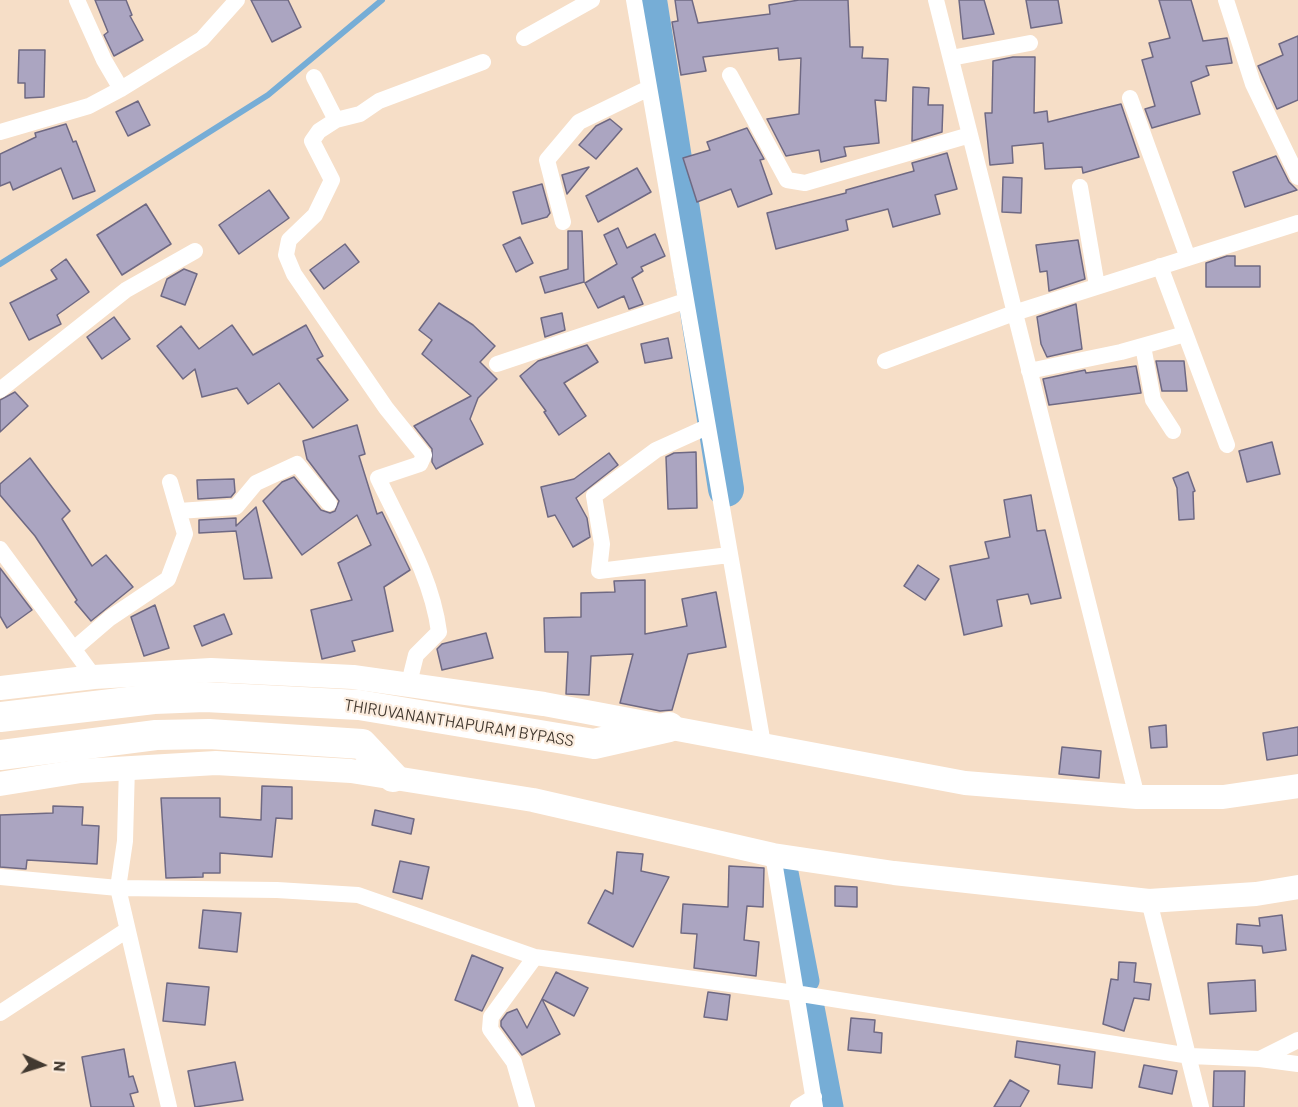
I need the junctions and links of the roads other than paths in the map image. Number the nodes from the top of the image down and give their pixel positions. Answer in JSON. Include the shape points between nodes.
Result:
{"nodes":[{"id":1,"x":77,"y":0,"type":"edge"},
{"id":2,"x":237,"y":0,"type":"edge"},
{"id":3,"x":592,"y":0,"type":"edge"},
{"id":4,"x":634,"y":0,"type":"edge"},
{"id":5,"x":936,"y":0,"type":"edge"},
{"id":6,"x":1226,"y":0,"type":"edge"},
{"id":7,"x":524,"y":38,"type":"dead end"},
{"id":8,"x":1030,"y":43,"type":"dead end"},
{"id":9,"x":951,"y":58,"type":"junction"},
{"id":10,"x":483,"y":62,"type":"dead end"},
{"id":11,"x":730,"y":75,"type":"dead end"},
{"id":12,"x":314,"y":77,"type":"dead end"},
{"id":13,"x":649,"y":88,"type":"junction"},
{"id":14,"x":121,"y":89,"type":"junction"},
{"id":15,"x":1130,"y":98,"type":"dead end"},
{"id":16,"x":336,"y":120,"type":"junction"},
{"id":17,"x":0,"y":132,"type":"edge"},
{"id":18,"x":970,"y":135,"type":"junction"},
{"id":19,"x":1298,"y":177,"type":"edge"},
{"id":20,"x":1080,"y":187,"type":"dead end"},
{"id":21,"x":563,"y":222,"type":"dead end"},
{"id":22,"x":1298,"y":223,"type":"edge"},
{"id":23,"x":195,"y":251,"type":"dead end"},
{"id":24,"x":1188,"y":258,"type":"junction"},
{"id":25,"x":1160,"y":266,"type":"junction"},
{"id":26,"x":1097,"y":286,"type":"junction"},
{"id":27,"x":685,"y":301,"type":"junction"},
{"id":28,"x":1014,"y":313,"type":"junction"},
{"id":29,"x":1185,"y":334,"type":"junction"},
{"id":30,"x":1143,"y":346,"type":"junction"},
{"id":31,"x":885,"y":361,"type":"dead end"},
{"id":32,"x":497,"y":364,"type":"dead end"},
{"id":33,"x":1029,"y":371,"type":"junction"},
{"id":34,"x":0,"y":390,"type":"edge"},
{"id":35,"x":707,"y":427,"type":"junction"},
{"id":36,"x":1173,"y":431,"type":"dead end"},
{"id":37,"x":1227,"y":446,"type":"dead end"},
{"id":38,"x":170,"y":482,"type":"dead end"},
{"id":39,"x":329,"y":503,"type":"dead end"},
{"id":40,"x":179,"y":511,"type":"junction"},
{"id":41,"x":0,"y":549,"type":"edge"},
{"id":42,"x":729,"y":555,"type":"junction"},
{"id":43,"x":75,"y":648,"type":"junction"},
{"id":44,"x":94,"y":677,"type":"junction"},
{"id":45,"x":409,"y":683,"type":"junction"},
{"id":46,"x":0,"y":688,"type":"edge"},
{"id":47,"x":0,"y":717,"type":"edge"},
{"id":48,"x":669,"y":727,"type":"junction"},
{"id":49,"x":763,"y":744,"type":"junction"},
{"id":50,"x":0,"y":755,"type":"edge"},
{"id":51,"x":128,"y":766,"type":"junction"},
{"id":52,"x":393,"y":777,"type":"junction"},
{"id":53,"x":0,"y":784,"type":"edge"},
{"id":54,"x":1298,"y":786,"type":"edge"},
{"id":55,"x":1137,"y":797,"type":"junction"},
{"id":56,"x":773,"y":855,"type":"junction"},
{"id":57,"x":0,"y":877,"type":"edge"},
{"id":58,"x":1298,"y":887,"type":"edge"},
{"id":59,"x":118,"y":888,"type":"junction"},
{"id":60,"x":1149,"y":901,"type":"junction"},
{"id":61,"x":127,"y":930,"type":"junction"},
{"id":62,"x":535,"y":957,"type":"junction"},
{"id":63,"x":795,"y":993,"type":"junction"},
{"id":64,"x":0,"y":1012,"type":"edge"},
{"id":65,"x":1298,"y":1040,"type":"edge"},
{"id":66,"x":1190,"y":1056,"type":"junction"},
{"id":67,"x":1260,"y":1059,"type":"junction"},
{"id":68,"x":1298,"y":1064,"type":"edge"},
{"id":69,"x":815,"y":1102,"type":"edge"},
{"id":70,"x":170,"y":1107,"type":"edge"},
{"id":71,"x":527,"y":1107,"type":"edge"},
{"id":72,"x":798,"y":1107,"type":"edge"},
{"id":73,"x":1201,"y":1107,"type":"edge"}],
"edges":[{"from":1,"to":14,"type":"street"},
{"from":2,"to":14,"type":"street","via":[[202,39]]},
{"from":3,"to":7,"type":"street"},
{"from":4,"to":13,"type":"street"},
{"from":5,"to":9,"type":"street"},
{"from":6,"to":19,"type":"street","via":[[1253,84]]},
{"from":8,"to":9,"type":"street"},
{"from":9,"to":18,"type":"street"},
{"from":10,"to":16,"type":"street","via":[[379,101],[360,114]]},
{"from":11,"to":18,"type":"street","via":[[787,180],[805,183]]},
{"from":12,"to":16,"type":"street"},
{"from":13,"to":21,"type":"street","via":[[579,122],[547,160]]},
{"from":13,"to":27,"type":"street"},
{"from":14,"to":17,"type":"street","via":[[89,106]]},
{"from":15,"to":24,"type":"street"},
{"from":16,"to":45,"type":"street","via":[[312,141],[332,180],[315,215],[289,240],[286,255],[294,274],[386,408],[424,455],[420,464],[378,478],[436,609],[439,632],[417,655]]},
{"from":18,"to":28,"type":"street"},
{"from":20,"to":26,"type":"street"},
{"from":22,"to":24,"type":"street"},
{"from":23,"to":34,"type":"street","via":[[126,290]]},
{"from":24,"to":25,"type":"street"},
{"from":25,"to":26,"type":"street"},
{"from":25,"to":29,"type":"street"},
{"from":26,"to":28,"type":"street"},
{"from":27,"to":32,"type":"street"},
{"from":27,"to":35,"type":"street"},
{"from":28,"to":31,"type":"street"},
{"from":28,"to":33,"type":"street"},
{"from":29,"to":30,"type":"street"},
{"from":29,"to":37,"type":"street"},
{"from":30,"to":33,"type":"street"},
{"from":30,"to":36,"type":"street","via":[[1153,400]]},
{"from":33,"to":55,"type":"street"},
{"from":35,"to":42,"type":"street"},
{"from":35,"to":42,"type":"street","via":[[656,450],[594,496],[602,544],[600,571]]},
{"from":38,"to":40,"type":"street"},
{"from":39,"to":40,"type":"street","via":[[297,464],[256,483],[236,507]]},
{"from":40,"to":43,"type":"street","via":[[185,534],[168,579],[110,618]]},
{"from":41,"to":43,"type":"street"},
{"from":42,"to":49,"type":"street"},
{"from":43,"to":44,"type":"street"},
{"from":44,"to":45,"type":"street","via":[[211,670]]},
{"from":44,"to":46,"type":"street"},
{"from":45,"to":48,"type":"street"},
{"from":47,"to":48,"type":"highway","name":"THIRUVANANTHAPURAM BYPASS","via":[[154,699],[229,698],[359,705],[594,744]]},
{"from":48,"to":49,"type":"street"},
{"from":49,"to":55,"type":"street","via":[[965,783]]},
{"from":50,"to":52,"type":"highway","via":[[156,735],[209,734],[362,744]]},
{"from":51,"to":52,"type":"street","via":[[216,763]]},
{"from":51,"to":53,"type":"street"},
{"from":51,"to":59,"type":"street"},
{"from":52,"to":56,"type":"street","via":[[532,800]]},
{"from":54,"to":55,"type":"street","via":[[1224,797]]},
{"from":56,"to":60,"type":"street","via":[[894,873]]},
{"from":56,"to":63,"type":"street"},
{"from":57,"to":59,"type":"street"},
{"from":58,"to":60,"type":"street","via":[[1256,894]]},
{"from":59,"to":61,"type":"street"},
{"from":59,"to":62,"type":"street","via":[[277,890],[358,896]]},
{"from":60,"to":66,"type":"street"},
{"from":61,"to":64,"type":"street"},
{"from":61,"to":70,"type":"street"},
{"from":62,"to":63,"type":"street"},
{"from":62,"to":71,"type":"street","via":[[491,1017],[490,1029],[514,1062]]},
{"from":63,"to":66,"type":"street"},
{"from":63,"to":69,"type":"street"},
{"from":65,"to":67,"type":"street"},
{"from":66,"to":67,"type":"street"},
{"from":66,"to":73,"type":"street"},
{"from":67,"to":68,"type":"street"},
{"from":69,"to":72,"type":"street"}]}
